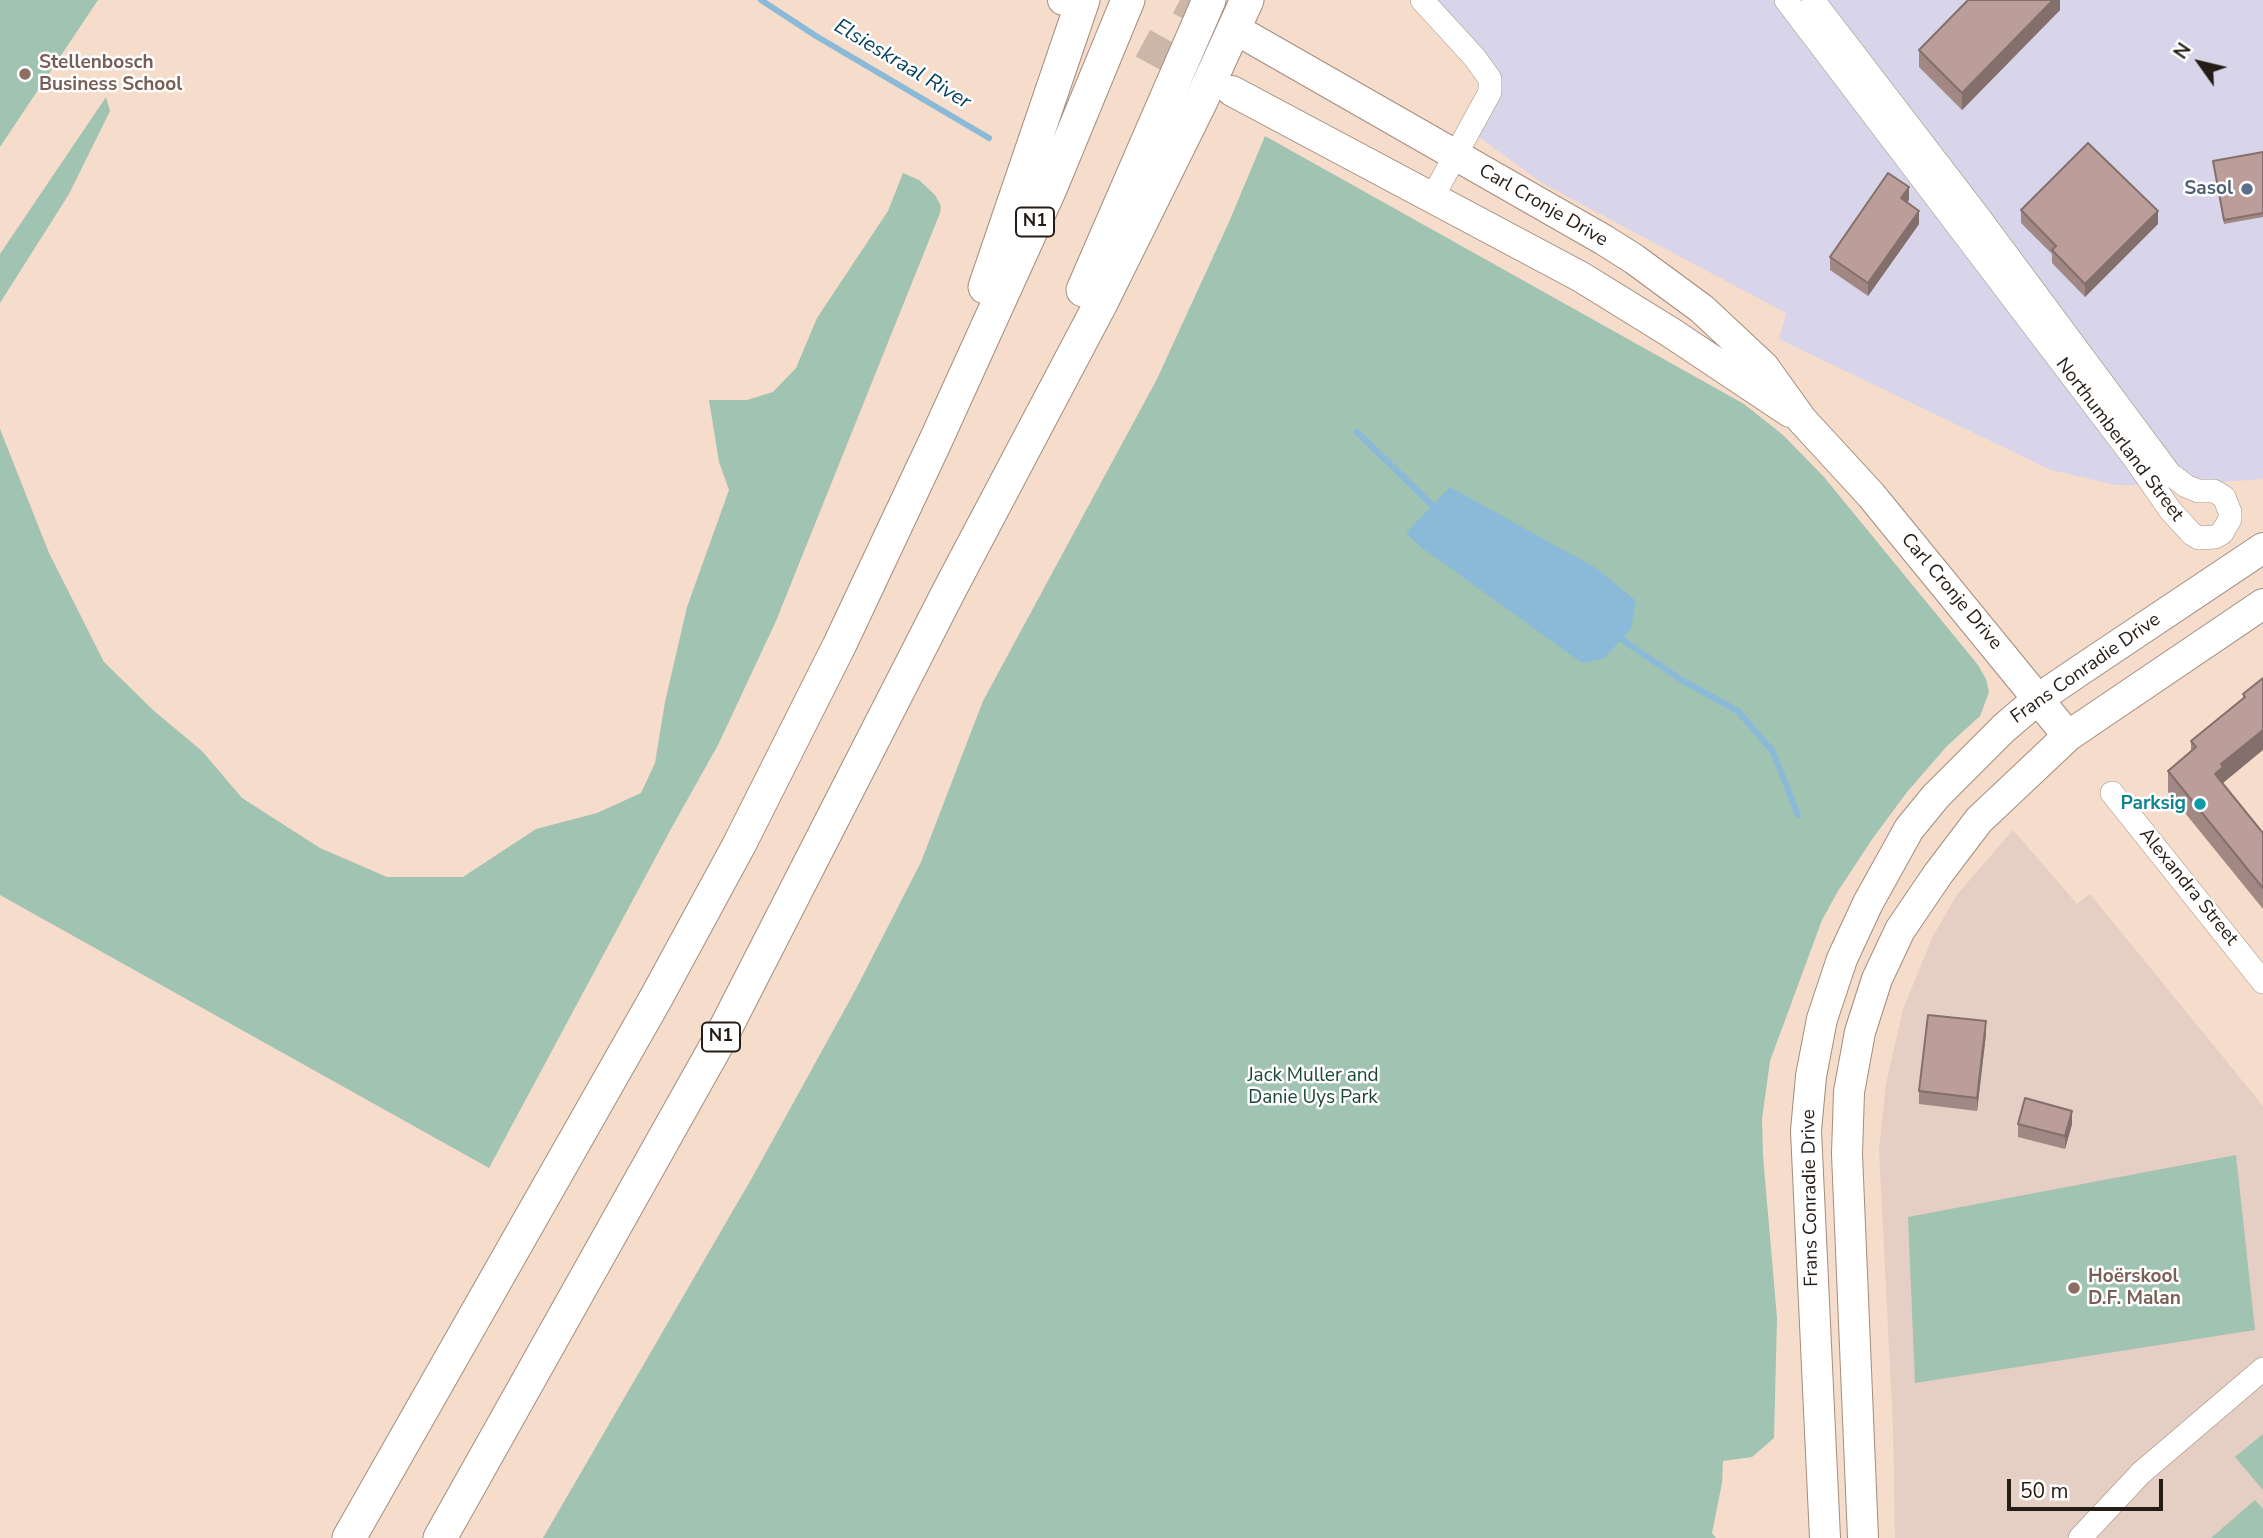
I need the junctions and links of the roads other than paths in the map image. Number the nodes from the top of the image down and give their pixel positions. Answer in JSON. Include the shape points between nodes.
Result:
{"nodes":[{"id":1,"x":1083,"y":0,"type":"edge"},
{"id":2,"x":1128,"y":0,"type":"edge"},
{"id":3,"x":1209,"y":0,"type":"edge"},
{"id":4,"x":1247,"y":0,"type":"edge"},
{"id":5,"x":1422,"y":0,"type":"edge"},
{"id":6,"x":1786,"y":0,"type":"edge"},
{"id":7,"x":1813,"y":0,"type":"edge"},
{"id":8,"x":1249,"y":37,"type":"tunnel mouth"},
{"id":9,"x":1233,"y":91,"type":"dead end"},
{"id":10,"x":1455,"y":154,"type":"junction"},
{"id":11,"x":1432,"y":198,"type":"junction"},
{"id":12,"x":1802,"y":420,"type":"junction"},
{"id":13,"x":935,"y":442,"type":"junction"},
{"id":14,"x":2263,"y":548,"type":"edge"},
{"id":15,"x":950,"y":589,"type":"junction"},
{"id":16,"x":2263,"y":604,"type":"edge"},
{"id":17,"x":2038,"y":699,"type":"junction"},
{"id":18,"x":2068,"y":736,"type":"junction"},
{"id":19,"x":2112,"y":793,"type":"dead end"},
{"id":20,"x":2263,"y":982,"type":"edge"},
{"id":21,"x":2263,"y":1369,"type":"edge"},
{"id":22,"x":349,"y":1538,"type":"edge"},
{"id":23,"x":440,"y":1538,"type":"edge"},
{"id":24,"x":1825,"y":1538,"type":"edge"},
{"id":25,"x":1863,"y":1538,"type":"edge"},
{"id":26,"x":2080,"y":1538,"type":"edge"}],
"edges":[{"from":1,"to":13,"type":"highway"},
{"from":2,"to":13,"type":"highway","number":"N1","via":[[1050,189]]},
{"from":3,"to":15,"type":"highway","number":"N1"},
{"from":4,"to":15,"type":"highway","via":[[1102,301]]},
{"from":5,"to":10,"type":"street","via":[[1490,79],[1490,92]]},
{"from":6,"to":7,"type":"street","name":"Northumberland Street","via":[[2171,510],[2199,538],[2222,533],[2230,519],[2224,497],[2190,488],[2170,474]]},
{"from":8,"to":10,"type":"main road","name":"Carl Cronje Drive"},
{"from":9,"to":11,"type":"main road","name":"Carl Cronje Drive"},
{"from":10,"to":11,"type":"street"},
{"from":10,"to":12,"type":"main road","name":"Carl Cronje Drive","via":[[1634,259],[1702,309],[1764,367]]},
{"from":11,"to":12,"type":"main road","name":"Carl Cronje Drive","via":[[1581,277]]},
{"from":12,"to":17,"type":"main road","name":"Carl Cronje Drive","via":[[1862,485]]},
{"from":13,"to":22,"type":"highway","number":"N1","via":[[739,845]]},
{"from":14,"to":17,"type":"main road","name":"Frans Conradie Drive"},
{"from":15,"to":23,"type":"highway","number":"N1","via":[[720,1039]]},
{"from":16,"to":18,"type":"main road","name":"Frans Conradie Drive"},
{"from":17,"to":18,"type":"main road","name":"Carl Cronje Drive"},
{"from":17,"to":24,"type":"main road","name":"Frans Conradie Drive","via":[[1936,796],[1909,829],[1842,959],[1822,1019],[1806,1131]]},
{"from":18,"to":25,"type":"main road","name":"Frans Conradie Drive","via":[[1979,820],[1938,874],[1900,930],[1877,979],[1860,1032],[1849,1092],[1847,1154]]},
{"from":19,"to":20,"type":"street","name":"Alexandra Street"},
{"from":21,"to":26,"type":"street","via":[[2141,1474]]}]}
